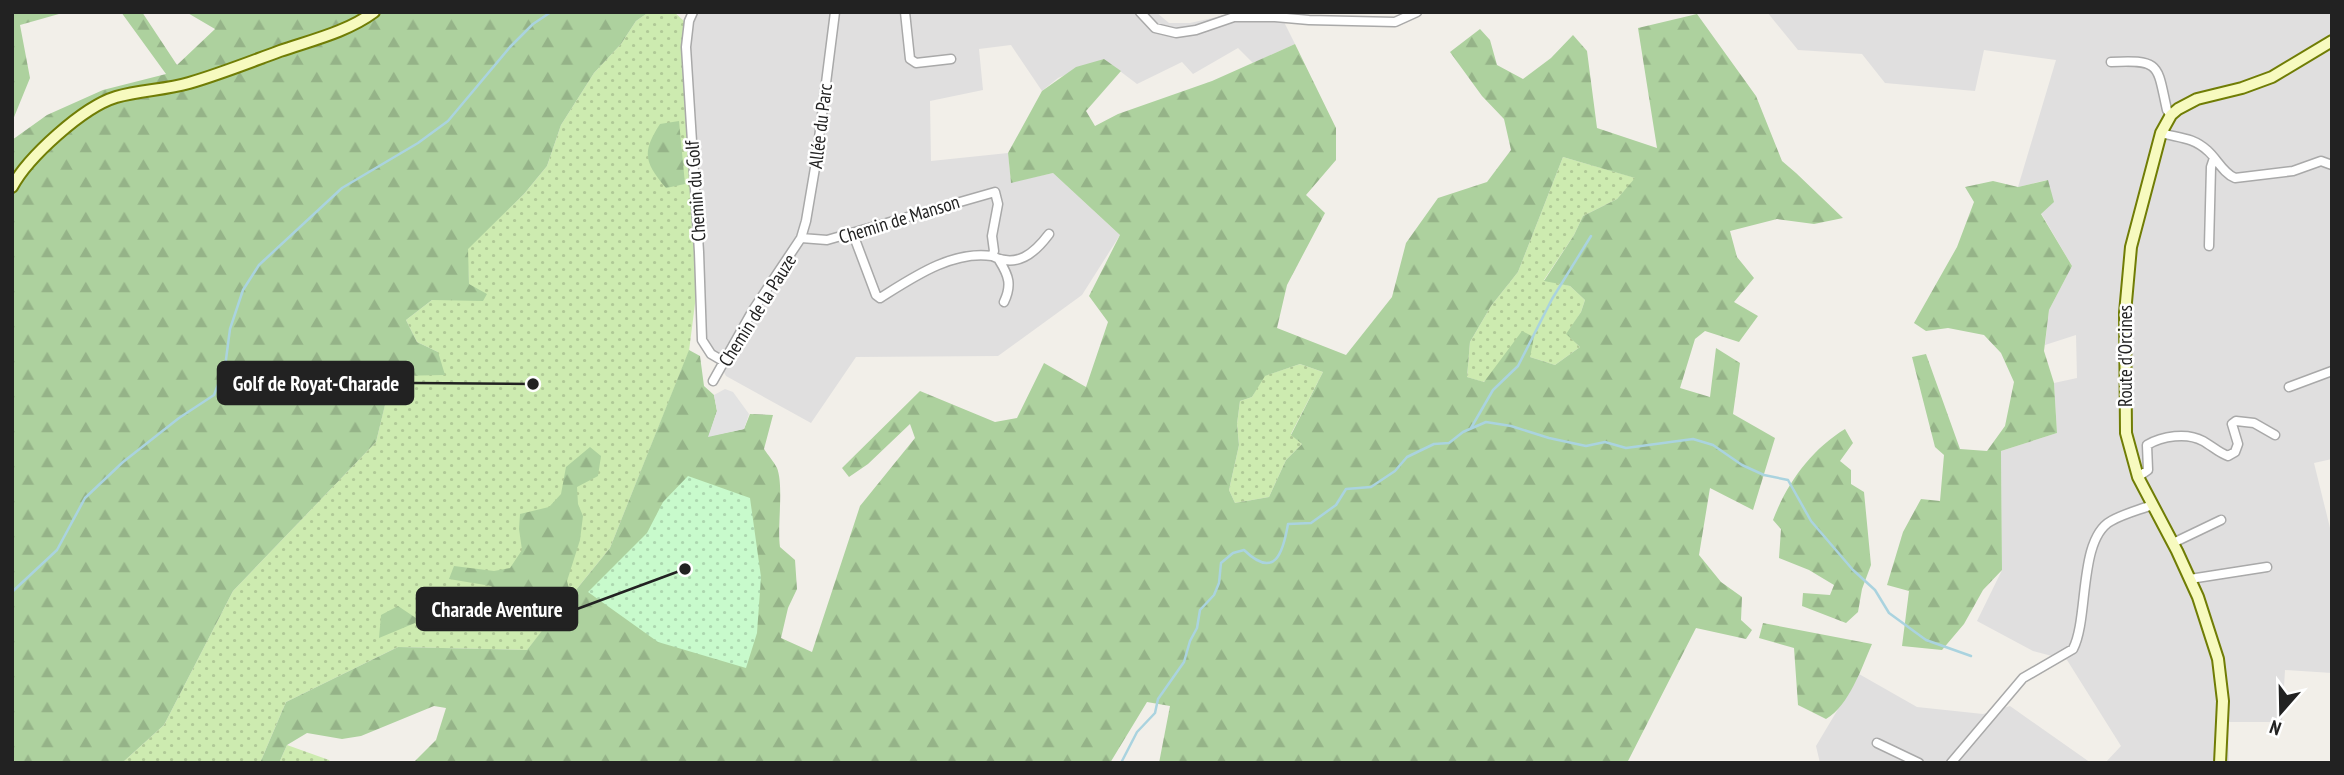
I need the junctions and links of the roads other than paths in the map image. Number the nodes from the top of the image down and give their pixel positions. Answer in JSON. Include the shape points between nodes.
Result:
{"nodes":[{"id":1,"x":374,"y":12,"type":"edge"},
{"id":2,"x":693,"y":12,"type":"edge"},
{"id":3,"x":835,"y":12,"type":"edge"},
{"id":4,"x":905,"y":12,"type":"edge"},
{"id":5,"x":1140,"y":12,"type":"edge"},
{"id":6,"x":1417,"y":12,"type":"edge"},
{"id":7,"x":2332,"y":41,"type":"edge"},
{"id":8,"x":951,"y":59,"type":"dead end"},
{"id":9,"x":2111,"y":62,"type":"dead end"},
{"id":10,"x":2171,"y":115,"type":"junction"},
{"id":11,"x":2161,"y":133,"type":"junction"},
{"id":12,"x":2214,"y":158,"type":"junction"},
{"id":13,"x":2332,"y":165,"type":"edge"},
{"id":14,"x":12,"y":187,"type":"edge"},
{"id":15,"x":853,"y":234,"type":"junction"},
{"id":16,"x":1049,"y":234,"type":"dead end"},
{"id":17,"x":801,"y":238,"type":"junction"},
{"id":18,"x":2209,"y":246,"type":"dead end"},
{"id":19,"x":995,"y":258,"type":"junction"},
{"id":20,"x":1003,"y":302,"type":"dead end"},
{"id":21,"x":723,"y":361,"type":"junction"},
{"id":22,"x":2332,"y":371,"type":"edge"},
{"id":23,"x":713,"y":381,"type":"dead end"},
{"id":24,"x":2289,"y":387,"type":"dead end"},
{"id":25,"x":2275,"y":435,"type":"dead end"},
{"id":26,"x":2138,"y":477,"type":"junction"},
{"id":27,"x":2152,"y":505,"type":"junction"},
{"id":28,"x":2221,"y":520,"type":"dead end"},
{"id":29,"x":2173,"y":542,"type":"junction"},
{"id":30,"x":2267,"y":566,"type":"dead end"},
{"id":31,"x":2190,"y":579,"type":"junction"},
{"id":32,"x":1877,"y":743,"type":"dead end"},
{"id":33,"x":1919,"y":763,"type":"edge"},
{"id":34,"x":1951,"y":763,"type":"edge"},
{"id":35,"x":2220,"y":763,"type":"edge"}],
"edges":[{"from":1,"to":14,"type":"main road","via":[[342,30],[189,83],[117,97],[94,107],[36,157]]},
{"from":2,"to":21,"type":"street","name":"Chemin du Golf","via":[[686,47],[702,340],[711,354]]},
{"from":3,"to":17,"type":"street","name":"Allée du Parc","via":[[816,162]]},
{"from":4,"to":8,"type":"street","via":[[910,59],[916,63]]},
{"from":5,"to":6,"type":"street","via":[[1155,28],[1176,33],[1250,16],[1399,21]]},
{"from":7,"to":10,"type":"main road","via":[[2262,82],[2197,99]]},
{"from":9,"to":10,"type":"street","via":[[2151,64],[2158,70]]},
{"from":10,"to":11,"type":"main road","name":"Route d'Orcines"},
{"from":11,"to":12,"type":"street","via":[[2191,139]]},
{"from":11,"to":26,"type":"main road","name":"Route d'Orcines","via":[[2127,279],[2126,433]]},
{"from":12,"to":13,"type":"street","via":[[2235,178],[2293,171],[2321,161]]},
{"from":12,"to":18,"type":"street"},
{"from":15,"to":17,"type":"street","name":"Chemin de Manson","via":[[827,240]]},
{"from":15,"to":19,"type":"street","via":[[880,298],[920,273],[956,260],[982,254]]},
{"from":15,"to":19,"type":"street","name":"Chemin de Manson","via":[[995,192]]},
{"from":16,"to":19,"type":"street","via":[[1028,257],[1016,261]]},
{"from":17,"to":21,"type":"street","name":"Chemin de la Pauze"},
{"from":19,"to":20,"type":"street","via":[[1007,273],[1009,290]]},
{"from":21,"to":23,"type":"street","name":"Chemin de la Pauze"},
{"from":22,"to":24,"type":"street"},
{"from":25,"to":26,"type":"street","via":[[2254,423],[2236,421],[2232,426],[2238,444],[2228,456],[2189,436],[2153,441],[2146,449],[2148,470]]},
{"from":26,"to":27,"type":"main road","name":"Route d'Orcines"},
{"from":27,"to":29,"type":"main road","name":"Route d'Orcines"},
{"from":27,"to":34,"type":"street","via":[[2111,521],[2101,531],[2087,569],[2082,623],[2073,649],[2023,678]]},
{"from":28,"to":29,"type":"street"},
{"from":29,"to":31,"type":"main road","name":"Route d'Orcines"},
{"from":30,"to":31,"type":"street"},
{"from":31,"to":35,"type":"main road","name":"Route d'Orcines","via":[[2222,675]]},
{"from":32,"to":33,"type":"street"}]}
